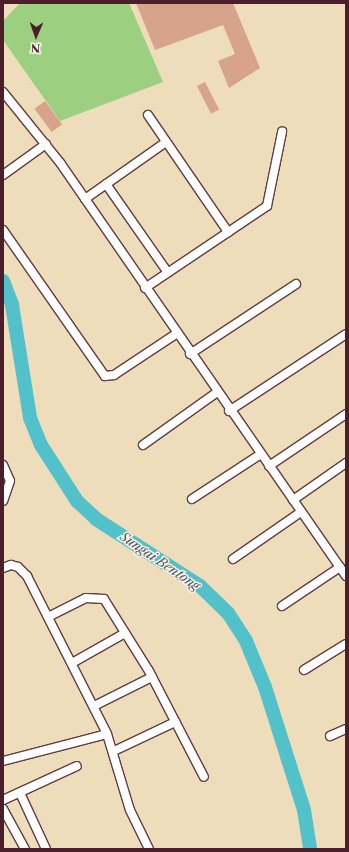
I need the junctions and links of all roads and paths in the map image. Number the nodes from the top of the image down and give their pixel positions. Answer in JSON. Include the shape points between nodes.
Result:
{"nodes":[{"id":1,"x":3,"y":92,"type":"edge"},
{"id":2,"x":148,"y":115,"type":"dead end"},
{"id":3,"x":282,"y":132,"type":"dead end"},
{"id":4,"x":166,"y":142,"type":"junction"},
{"id":5,"x":46,"y":144,"type":"junction"},
{"id":6,"x":3,"y":174,"type":"edge"},
{"id":7,"x":106,"y":184,"type":"junction"},
{"id":8,"x":85,"y":199,"type":"junction"},
{"id":9,"x":3,"y":230,"type":"edge"},
{"id":10,"x":228,"y":232,"type":"junction"},
{"id":11,"x":168,"y":273,"type":"junction"},
{"id":12,"x":296,"y":284,"type":"dead end"},
{"id":13,"x":146,"y":288,"type":"junction"},
{"id":14,"x":176,"y":334,"type":"junction"},
{"id":15,"x":346,"y":334,"type":"edge"},
{"id":16,"x":190,"y":354,"type":"junction"},
{"id":17,"x":216,"y":393,"type":"junction"},
{"id":18,"x":229,"y":411,"type":"junction"},
{"id":19,"x":346,"y":414,"type":"edge"},
{"id":20,"x":143,"y":446,"type":"dead end"},
{"id":21,"x":261,"y":454,"type":"junction"},
{"id":22,"x":346,"y":463,"type":"edge"},
{"id":23,"x":3,"y":465,"type":"edge"},
{"id":24,"x":269,"y":466,"type":"junction"},
{"id":25,"x":192,"y":500,"type":"dead end"},
{"id":26,"x":293,"y":500,"type":"junction"},
{"id":27,"x":3,"y":501,"type":"edge"},
{"id":28,"x":301,"y":512,"type":"junction"},
{"id":29,"x":233,"y":559,"type":"dead end"},
{"id":30,"x":340,"y":567,"type":"junction"},
{"id":31,"x":3,"y":568,"type":"edge"},
{"id":32,"x":346,"y":576,"type":"edge"},
{"id":33,"x":282,"y":606,"type":"dead end"},
{"id":34,"x":48,"y":617,"type":"junction"},
{"id":35,"x":125,"y":633,"type":"junction"},
{"id":36,"x":346,"y":644,"type":"edge"},
{"id":37,"x":72,"y":663,"type":"junction"},
{"id":38,"x":304,"y":670,"type":"dead end"},
{"id":39,"x":152,"y":677,"type":"junction"},
{"id":40,"x":94,"y":706,"type":"junction"},
{"id":41,"x":176,"y":722,"type":"junction"},
{"id":42,"x":346,"y":729,"type":"edge"},
{"id":43,"x":107,"y":734,"type":"junction"},
{"id":44,"x":330,"y":736,"type":"dead end"},
{"id":45,"x":114,"y":751,"type":"junction"},
{"id":46,"x":3,"y":762,"type":"edge"},
{"id":47,"x":77,"y":766,"type":"dead end"},
{"id":48,"x":204,"y":777,"type":"dead end"},
{"id":49,"x":20,"y":793,"type":"junction"},
{"id":50,"x":3,"y":800,"type":"edge"},
{"id":51,"x":3,"y":809,"type":"edge"},
{"id":52,"x":24,"y":849,"type":"edge"},
{"id":53,"x":46,"y":849,"type":"edge"},
{"id":54,"x":150,"y":849,"type":"edge"}],
"edges":[{"from":1,"to":5,"type":"street"},
{"from":2,"to":4,"type":"street"},
{"from":3,"to":10,"type":"street","via":[[267,206]]},
{"from":4,"to":7,"type":"street"},
{"from":4,"to":10,"type":"street"},
{"from":5,"to":6,"type":"street"},
{"from":5,"to":8,"type":"street"},
{"from":7,"to":8,"type":"street"},
{"from":7,"to":11,"type":"street"},
{"from":8,"to":13,"type":"street"},
{"from":9,"to":14,"type":"street","via":[[105,376],[114,375]]},
{"from":10,"to":11,"type":"street"},
{"from":11,"to":13,"type":"street"},
{"from":12,"to":16,"type":"street"},
{"from":13,"to":14,"type":"street"},
{"from":14,"to":16,"type":"street"},
{"from":15,"to":18,"type":"street"},
{"from":16,"to":17,"type":"street"},
{"from":17,"to":18,"type":"street"},
{"from":17,"to":20,"type":"street"},
{"from":18,"to":21,"type":"street"},
{"from":19,"to":24,"type":"street"},
{"from":21,"to":24,"type":"street"},
{"from":21,"to":25,"type":"street"},
{"from":22,"to":26,"type":"street"},
{"from":23,"to":27,"type":"street","via":[[10,481]]},
{"from":24,"to":26,"type":"street"},
{"from":26,"to":28,"type":"street"},
{"from":28,"to":29,"type":"street"},
{"from":28,"to":30,"type":"street"},
{"from":30,"to":32,"type":"street"},
{"from":30,"to":33,"type":"street"},
{"from":31,"to":34,"type":"street","via":[[10,564],[24,571]]},
{"from":34,"to":35,"type":"street","via":[[86,598],[99,596]]},
{"from":34,"to":37,"type":"street"},
{"from":35,"to":37,"type":"street"},
{"from":35,"to":39,"type":"street"},
{"from":36,"to":38,"type":"street"},
{"from":37,"to":40,"type":"street"},
{"from":39,"to":40,"type":"street"},
{"from":39,"to":41,"type":"street"},
{"from":40,"to":43,"type":"street"},
{"from":41,"to":45,"type":"street"},
{"from":41,"to":48,"type":"street"},
{"from":42,"to":44,"type":"street"},
{"from":43,"to":45,"type":"street"},
{"from":43,"to":46,"type":"street"},
{"from":45,"to":54,"type":"street","via":[[130,810]]},
{"from":47,"to":49,"type":"street"},
{"from":49,"to":50,"type":"street"},
{"from":49,"to":53,"type":"street"},
{"from":51,"to":52,"type":"street"}]}
